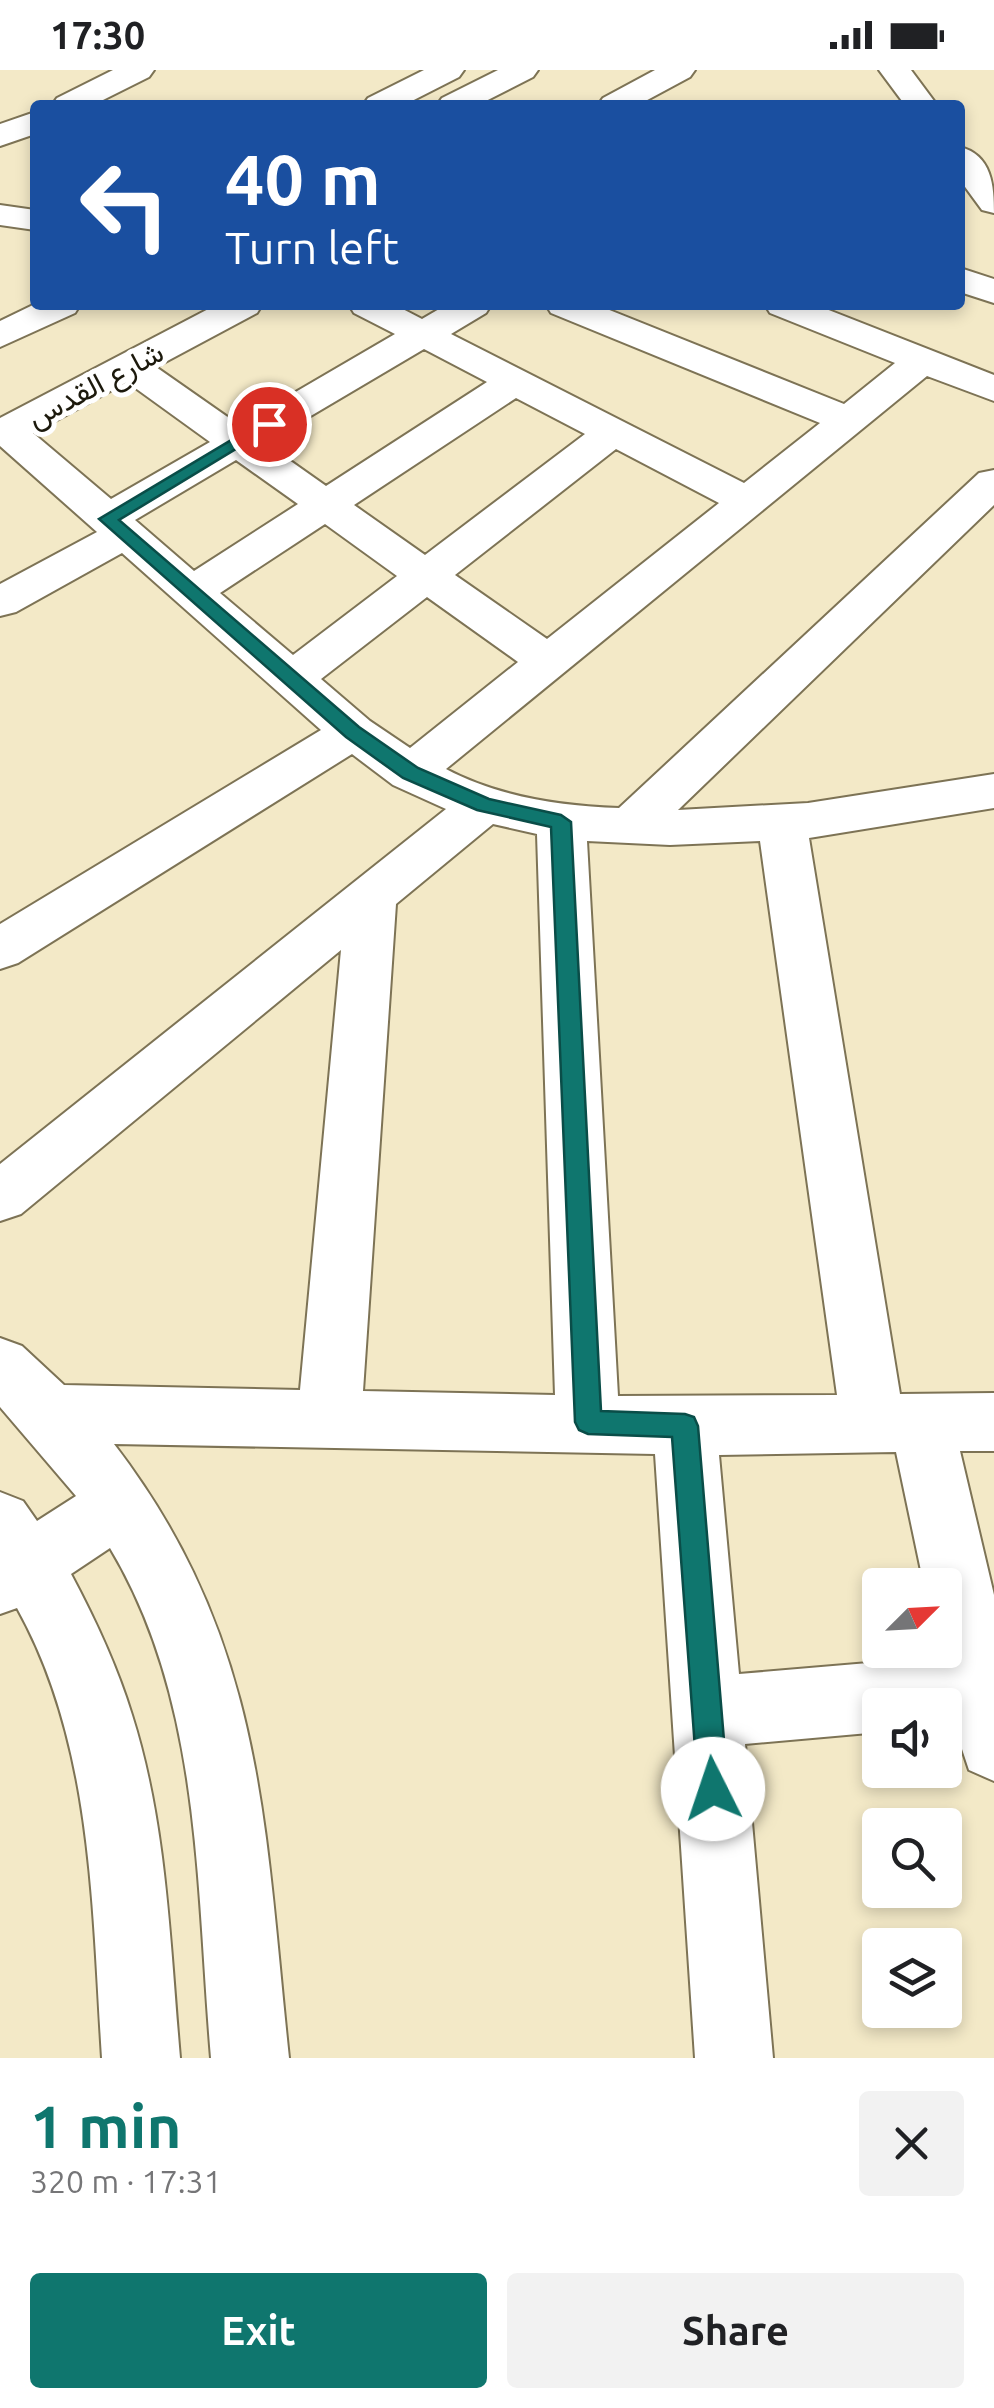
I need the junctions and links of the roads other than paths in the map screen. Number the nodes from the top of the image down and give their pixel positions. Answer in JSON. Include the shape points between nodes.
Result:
{"nodes":[{"id":1,"x":138,"y":70,"type":"edge"},
{"id":2,"x":522,"y":70,"type":"edge"},
{"id":3,"x":679,"y":70,"type":"edge"},
{"id":4,"x":895,"y":70,"type":"edge"},
{"id":5,"x":442,"y":73,"type":"edge"},
{"id":6,"x":465,"y":99,"type":"edge"},
{"id":7,"x":78,"y":100,"type":"edge"},
{"id":8,"x":390,"y":100,"type":"edge"},
{"id":9,"x":623,"y":100,"type":"edge"},
{"id":10,"x":917,"y":100,"type":"edge"},
{"id":11,"x":30,"y":124,"type":"edge"},
{"id":12,"x":0,"y":136,"type":"edge"},
{"id":13,"x":965,"y":164,"type":"edge"},
{"id":14,"x":994,"y":203,"type":"edge"},
{"id":15,"x":0,"y":215,"type":"edge"},
{"id":16,"x":30,"y":219,"type":"edge"},
{"id":17,"x":0,"y":239,"type":"edge"},
{"id":18,"x":30,"y":243,"type":"edge"},
{"id":19,"x":965,"y":282,"type":"edge"},
{"id":20,"x":994,"y":292,"type":"edge"},
{"id":21,"x":52,"y":310,"type":"edge"},
{"id":22,"x":235,"y":310,"type":"edge"},
{"id":23,"x":377,"y":310,"type":"edge"},
{"id":24,"x":464,"y":310,"type":"edge"},
{"id":25,"x":576,"y":310,"type":"edge"},
{"id":26,"x":796,"y":310,"type":"edge"},
{"id":27,"x":423,"y":334,"type":"junction"},
{"id":28,"x":0,"y":336,"type":"edge"},
{"id":29,"x":922,"y":360,"type":"junction"},
{"id":30,"x":129,"y":366,"type":"junction"},
{"id":31,"x":515,"y":381,"type":"junction"},
{"id":32,"x":994,"y":388,"type":"edge"},
{"id":33,"x":848,"y":420,"type":"junction"},
{"id":34,"x":3,"y":432,"type":"edge"},
{"id":35,"x":612,"y":432,"type":"junction"},
{"id":36,"x":238,"y":442,"type":"junction"},
{"id":37,"x":994,"y":482,"type":"edge"},
{"id":38,"x":748,"y":502,"type":"junction"},
{"id":39,"x":326,"y":504,"type":"junction"},
{"id":40,"x":116,"y":526,"type":"junction"},
{"id":41,"x":426,"y":576,"type":"junction"},
{"id":42,"x":192,"y":592,"type":"junction"},
{"id":43,"x":0,"y":602,"type":"edge"},
{"id":44,"x":550,"y":662,"type":"junction"},
{"id":45,"x":292,"y":679,"type":"junction"},
{"id":46,"x":352,"y":732,"type":"junction"},
{"id":47,"x":410,"y":773,"type":"junction"},
{"id":48,"x":992,"y":797,"type":"edge"},
{"id":49,"x":484,"y":805,"type":"junction"},
{"id":50,"x":782,"y":821,"type":"junction"},
{"id":51,"x":561,"y":822,"type":"junction"},
{"id":52,"x":630,"y":827,"type":"junction"},
{"id":53,"x":371,"y":896,"type":"junction"},
{"id":54,"x":0,"y":950,"type":"edge"},
{"id":55,"x":0,"y":1197,"type":"edge"},
{"id":56,"x":0,"y":1366,"type":"edge"},
{"id":57,"x":52,"y":1414,"type":"junction"},
{"id":58,"x":330,"y":1418,"type":"junction"},
{"id":59,"x":588,"y":1422,"type":"junction"},
{"id":60,"x":994,"y":1422,"type":"edge"},
{"id":61,"x":897,"y":1423,"type":"junction"},
{"id":62,"x":685,"y":1426,"type":"junction"},
{"id":63,"x":120,"y":1504,"type":"junction"},
{"id":64,"x":10,"y":1556,"type":"edge"},
{"id":65,"x":707,"y":1712,"type":"junction"},
{"id":66,"x":987,"y":1716,"type":"edge"},
{"id":67,"x":140,"y":2058,"type":"edge"},
{"id":68,"x":250,"y":2058,"type":"edge"},
{"id":69,"x":734,"y":2058,"type":"edge"}],
"edges":[{"from":1,"to":7,"type":"street"},
{"from":2,"to":6,"type":"street"},
{"from":3,"to":9,"type":"street"},
{"from":4,"to":10,"type":"street"},
{"from":5,"to":6,"type":"street"},
{"from":5,"to":8,"type":"street"},
{"from":11,"to":12,"type":"street"},
{"from":13,"to":14,"type":"street"},
{"from":15,"to":16,"type":"street"},
{"from":17,"to":18,"type":"street"},
{"from":19,"to":20,"type":"street"},
{"from":21,"to":28,"type":"street"},
{"from":22,"to":30,"type":"street","name":"شارع القدس"},
{"from":23,"to":27,"type":"street"},
{"from":24,"to":27,"type":"street"},
{"from":25,"to":33,"type":"street"},
{"from":26,"to":29,"type":"street"},
{"from":27,"to":31,"type":"street"},
{"from":27,"to":36,"type":"street"},
{"from":29,"to":32,"type":"street"},
{"from":29,"to":33,"type":"street"},
{"from":30,"to":34,"type":"street","name":"شارع القدس"},
{"from":30,"to":36,"type":"street"},
{"from":31,"to":35,"type":"street"},
{"from":31,"to":39,"type":"street"},
{"from":33,"to":38,"type":"street"},
{"from":34,"to":40,"type":"street"},
{"from":35,"to":38,"type":"street"},
{"from":35,"to":41,"type":"street"},
{"from":36,"to":39,"type":"street"},
{"from":36,"to":40,"type":"street"},
{"from":37,"to":52,"type":"street"},
{"from":38,"to":44,"type":"street"},
{"from":39,"to":41,"type":"street"},
{"from":39,"to":42,"type":"street"},
{"from":40,"to":42,"type":"street"},
{"from":40,"to":43,"type":"street"},
{"from":41,"to":44,"type":"street"},
{"from":41,"to":45,"type":"street"},
{"from":42,"to":45,"type":"street"},
{"from":44,"to":47,"type":"street"},
{"from":45,"to":46,"type":"street"},
{"from":46,"to":47,"type":"street"},
{"from":46,"to":54,"type":"street"},
{"from":47,"to":49,"type":"street"},
{"from":48,"to":50,"type":"street"},
{"from":49,"to":51,"type":"street"},
{"from":49,"to":53,"type":"street"},
{"from":50,"to":52,"type":"street"},
{"from":50,"to":61,"type":"street"},
{"from":51,"to":52,"type":"street"},
{"from":51,"to":59,"type":"street"},
{"from":53,"to":55,"type":"street"},
{"from":53,"to":58,"type":"street"},
{"from":56,"to":57,"type":"street"},
{"from":57,"to":58,"type":"street"},
{"from":57,"to":63,"type":"street"},
{"from":58,"to":59,"type":"street"},
{"from":59,"to":62,"type":"street"},
{"from":60,"to":61,"type":"street"},
{"from":61,"to":62,"type":"street"},
{"from":61,"to":66,"type":"street"},
{"from":62,"to":65,"type":"street"},
{"from":63,"to":64,"type":"street"},
{"from":63,"to":68,"type":"street","via":[[164,1579],[198,1665],[221,1762]]},
{"from":64,"to":67,"type":"street","via":[[59,1614],[104,1731],[119,1797]]},
{"from":65,"to":66,"type":"street"},
{"from":65,"to":69,"type":"street"}]}
